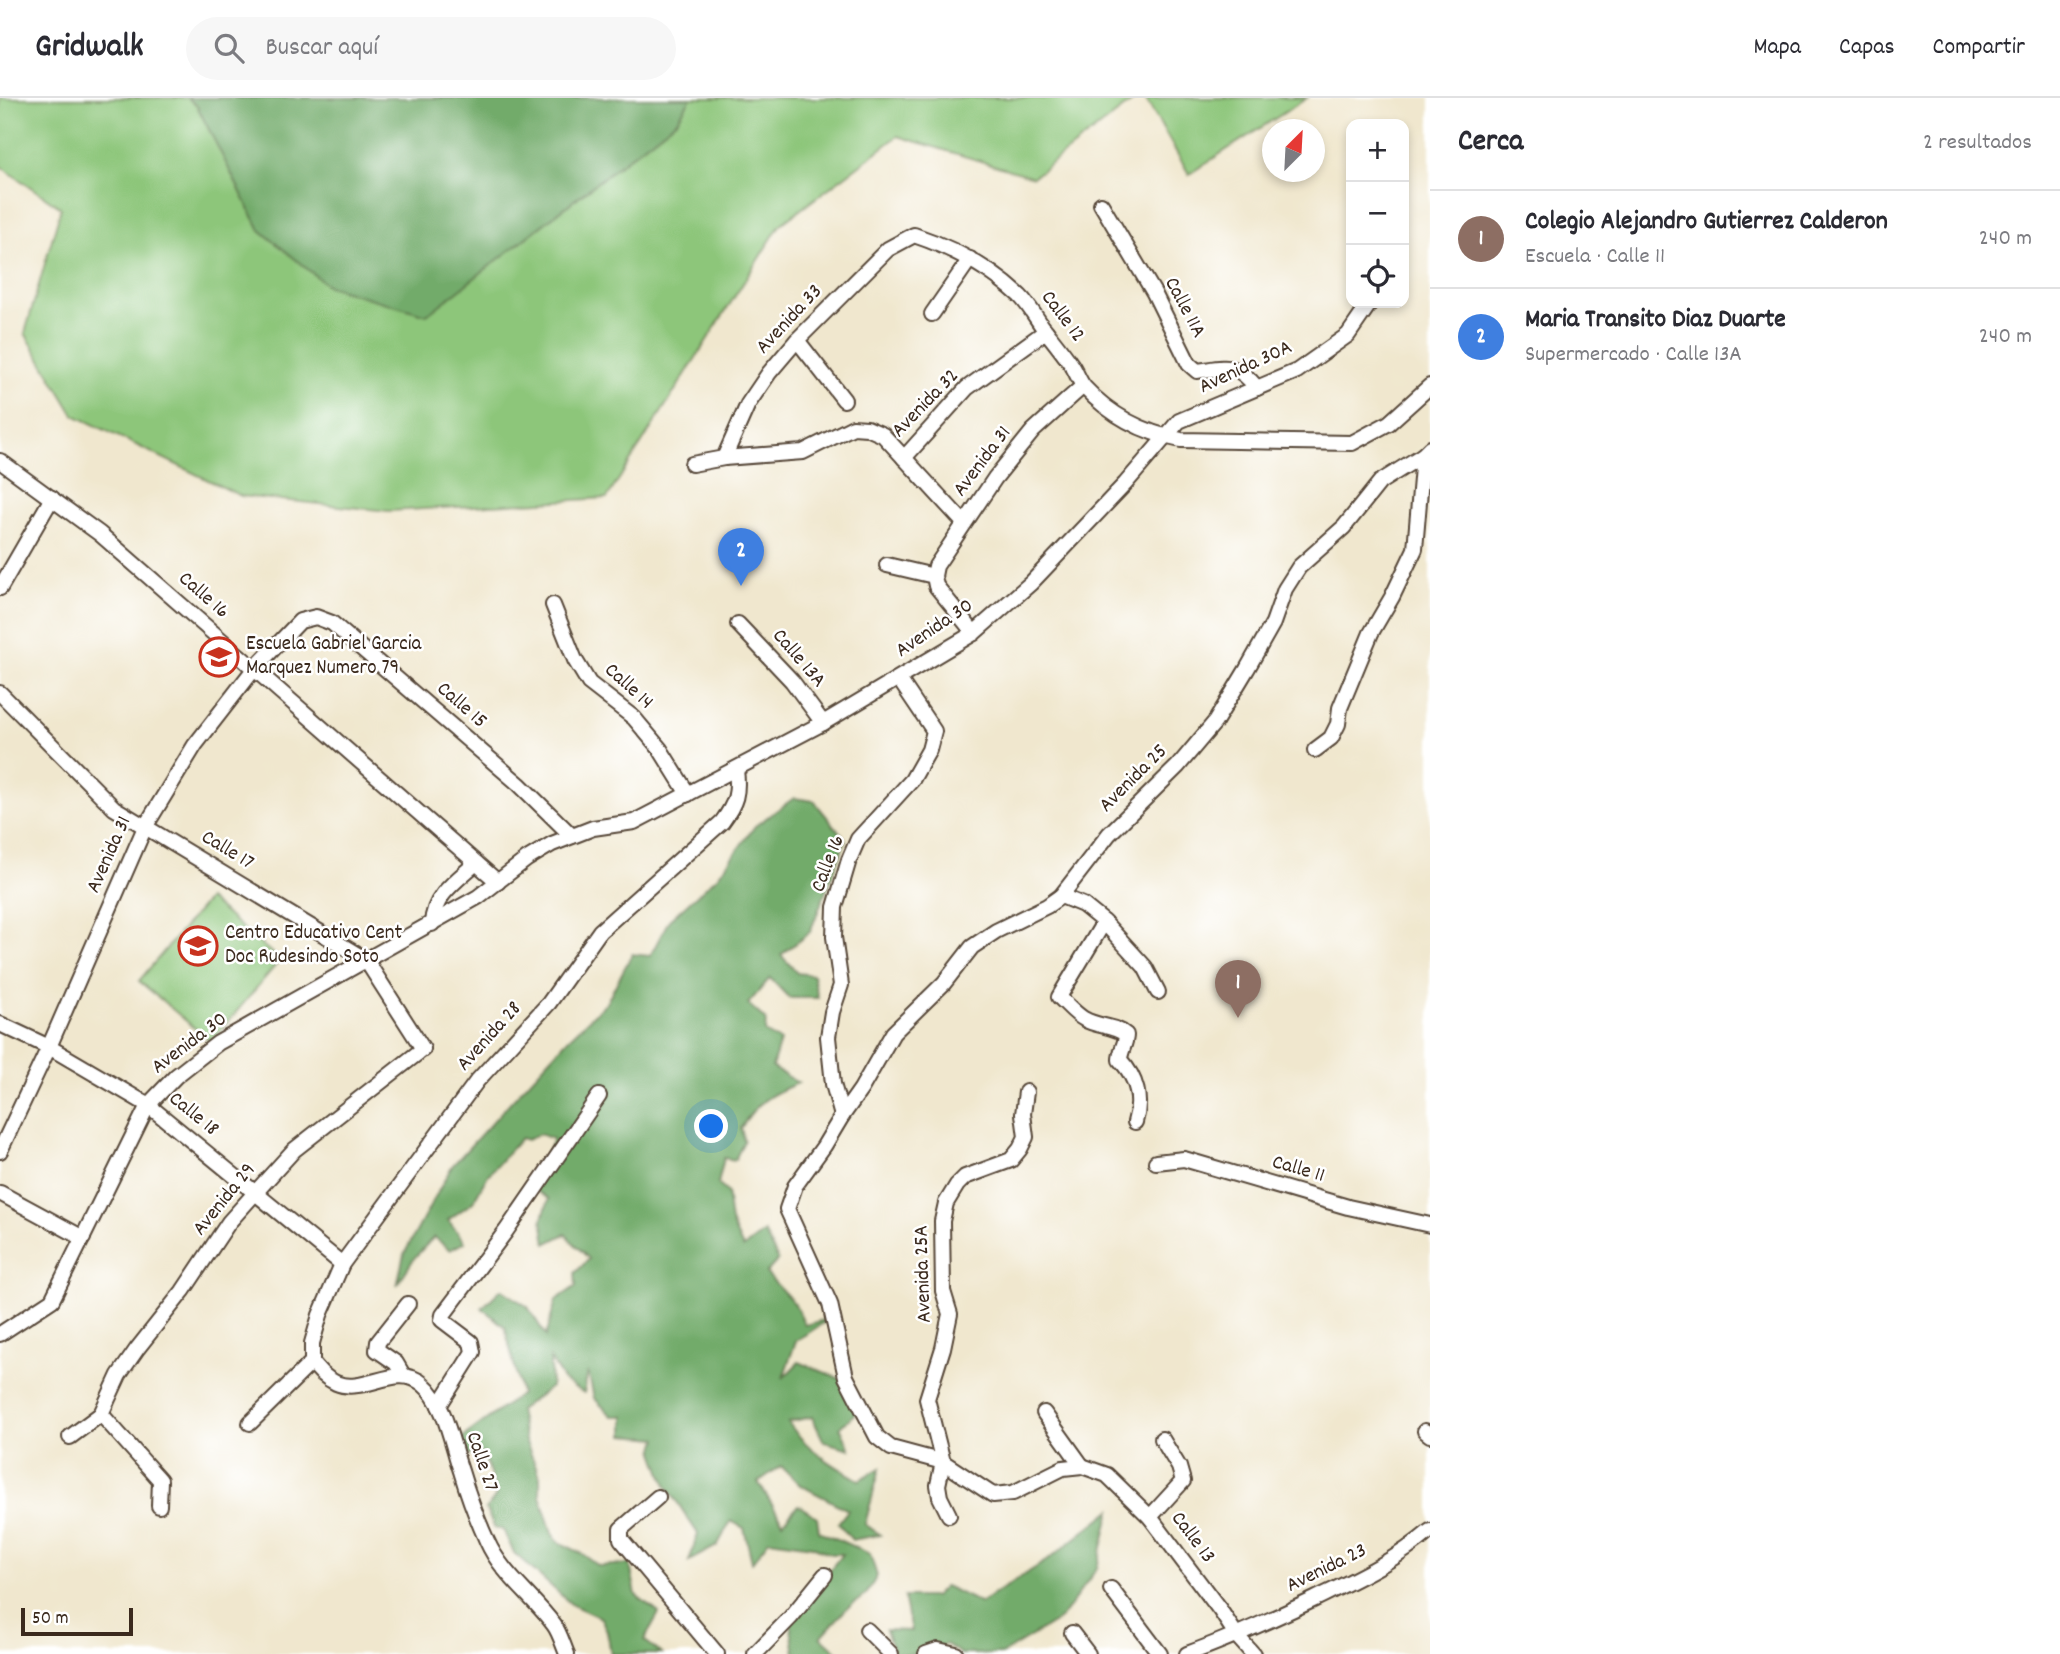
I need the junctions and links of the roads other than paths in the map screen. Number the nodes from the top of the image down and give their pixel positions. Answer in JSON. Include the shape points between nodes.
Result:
{"nodes":[{"id":1,"x":1101,"y":204,"type":"dead end"},
{"id":2,"x":914,"y":235,"type":"joint"},
{"id":3,"x":970,"y":259,"type":"junction"},
{"id":4,"x":1367,"y":308,"type":"edge"},
{"id":5,"x":932,"y":314,"type":"dead end"},
{"id":6,"x":1046,"y":331,"type":"junction"},
{"id":7,"x":797,"y":340,"type":"junction"},
{"id":8,"x":1083,"y":386,"type":"junction"},
{"id":9,"x":1430,"y":386,"type":"edge"},
{"id":10,"x":1257,"y":388,"type":"junction"},
{"id":11,"x":844,"y":400,"type":"dead end"},
{"id":12,"x":1164,"y":437,"type":"junction"},
{"id":13,"x":1427,"y":451,"type":"edge"},
{"id":14,"x":724,"y":458,"type":"junction"},
{"id":15,"x":904,"y":458,"type":"junction"},
{"id":16,"x":0,"y":461,"type":"edge"},
{"id":17,"x":692,"y":464,"type":"dead end"},
{"id":18,"x":51,"y":498,"type":"junction"},
{"id":19,"x":964,"y":523,"type":"junction"},
{"id":20,"x":887,"y":565,"type":"dead end"},
{"id":21,"x":934,"y":576,"type":"junction"},
{"id":22,"x":0,"y":588,"type":"edge"},
{"id":23,"x":552,"y":606,"type":"dead end"},
{"id":24,"x":316,"y":617,"type":"joint"},
{"id":25,"x":738,"y":624,"type":"dead end"},
{"id":26,"x":974,"y":633,"type":"junction"},
{"id":27,"x":254,"y":669,"type":"junction"},
{"id":28,"x":899,"y":679,"type":"junction"},
{"id":29,"x":0,"y":693,"type":"edge"},
{"id":30,"x":823,"y":723,"type":"junction"},
{"id":31,"x":1315,"y":750,"type":"dead end"},
{"id":32,"x":736,"y":770,"type":"junction"},
{"id":33,"x":688,"y":794,"type":"junction"},
{"id":34,"x":145,"y":827,"type":"junction"},
{"id":35,"x":572,"y":835,"type":"junction"},
{"id":36,"x":476,"y":863,"type":"junction"},
{"id":37,"x":498,"y":882,"type":"junction"},
{"id":38,"x":1061,"y":896,"type":"junction"},
{"id":39,"x":1104,"y":922,"type":"junction"},
{"id":40,"x":432,"y":924,"type":"junction"},
{"id":41,"x":366,"y":960,"type":"junction"},
{"id":42,"x":1158,"y":992,"type":"dead end"},
{"id":43,"x":0,"y":1024,"type":"edge"},
{"id":44,"x":49,"y":1047,"type":"junction"},
{"id":45,"x":423,"y":1049,"type":"joint"},
{"id":46,"x":1026,"y":1092,"type":"dead end"},
{"id":47,"x":599,"y":1096,"type":"dead end"},
{"id":48,"x":148,"y":1105,"type":"junction"},
{"id":49,"x":842,"y":1116,"type":"junction"},
{"id":50,"x":1135,"y":1122,"type":"dead end"},
{"id":51,"x":0,"y":1151,"type":"edge"},
{"id":52,"x":1156,"y":1162,"type":"dead end"},
{"id":53,"x":0,"y":1193,"type":"edge"},
{"id":54,"x":255,"y":1193,"type":"junction"},
{"id":55,"x":1430,"y":1225,"type":"edge"},
{"id":56,"x":83,"y":1238,"type":"junction"},
{"id":57,"x":342,"y":1264,"type":"junction"},
{"id":58,"x":408,"y":1304,"type":"dead end"},
{"id":59,"x":0,"y":1334,"type":"edge"},
{"id":60,"x":312,"y":1362,"type":"junction"},
{"id":61,"x":403,"y":1375,"type":"junction"},
{"id":62,"x":439,"y":1406,"type":"junction"},
{"id":63,"x":1044,"y":1413,"type":"dead end"},
{"id":64,"x":101,"y":1414,"type":"junction"},
{"id":65,"x":250,"y":1423,"type":"dead end"},
{"id":66,"x":69,"y":1437,"type":"dead end"},
{"id":67,"x":1162,"y":1439,"type":"dead end"},
{"id":68,"x":943,"y":1462,"type":"junction"},
{"id":69,"x":1082,"y":1466,"type":"junction"},
{"id":70,"x":658,"y":1497,"type":"dead end"},
{"id":71,"x":159,"y":1506,"type":"dead end"},
{"id":72,"x":949,"y":1515,"type":"dead end"},
{"id":73,"x":1150,"y":1517,"type":"junction"},
{"id":74,"x":1430,"y":1531,"type":"edge"},
{"id":75,"x":825,"y":1575,"type":"dead end"},
{"id":76,"x":1111,"y":1589,"type":"dead end"},
{"id":77,"x":867,"y":1630,"type":"dead end"},
{"id":78,"x":1072,"y":1633,"type":"dead end"},
{"id":79,"x":1237,"y":1636,"type":"junction"},
{"id":80,"x":955,"y":1653,"type":"edge"},
{"id":81,"x":568,"y":1654,"type":"edge"},
{"id":82,"x":717,"y":1654,"type":"edge"},
{"id":83,"x":755,"y":1654,"type":"edge"},
{"id":84,"x":891,"y":1654,"type":"edge"},
{"id":85,"x":926,"y":1654,"type":"edge"},
{"id":86,"x":1088,"y":1654,"type":"edge"},
{"id":87,"x":1160,"y":1654,"type":"edge"},
{"id":88,"x":1187,"y":1654,"type":"edge"},
{"id":89,"x":1253,"y":1654,"type":"edge"}],
"edges":[{"from":1,"to":10,"type":"street","name":"Calle 11A","via":[[1154,293],[1189,364],[1197,371],[1228,367],[1245,373]]},
{"from":2,"to":3,"type":"street","name":"Calle 12"},
{"from":2,"to":7,"type":"street","name":"Avenida 33","via":[[888,249]]},
{"from":3,"to":5,"type":"street"},
{"from":3,"to":6,"type":"street","name":"Calle 12","via":[[1021,297]]},
{"from":4,"to":10,"type":"street","name":"Avenida 30A","via":[[1348,335],[1297,371]]},
{"from":6,"to":8,"type":"street","name":"Calle 12"},
{"from":6,"to":15,"type":"street","name":"Avenida 32","via":[[967,388]]},
{"from":7,"to":11,"type":"street"},
{"from":7,"to":14,"type":"street","name":"Avenida 33","via":[[748,404]]},
{"from":8,"to":12,"type":"street","name":"Calle 12","via":[[1127,421]]},
{"from":8,"to":19,"type":"street","name":"Avenida 31","via":[[1033,431]]},
{"from":9,"to":12,"type":"street","via":[[1390,423],[1352,443]]},
{"from":10,"to":12,"type":"street","name":"Avenida 30A","via":[[1179,421]]},
{"from":12,"to":26,"type":"street","name":"Avenida 30","via":[[1031,583]]},
{"from":13,"to":31,"type":"street","via":[[1415,549],[1371,633],[1340,708],[1338,724],[1331,738]]},
{"from":13,"to":38,"type":"street","name":"Avenida 25","via":[[1380,482],[1344,527],[1299,566],[1273,623],[1215,722],[1109,834]]},
{"from":14,"to":15,"type":"street","via":[[803,452],[853,427],[883,435]]},
{"from":14,"to":17,"type":"street"},
{"from":15,"to":19,"type":"street"},
{"from":16,"to":18,"type":"street","name":"Calle 16"},
{"from":18,"to":22,"type":"street"},
{"from":18,"to":27,"type":"street","name":"Calle 16","via":[[100,534]]},
{"from":19,"to":21,"type":"street","name":"Avenida 31"},
{"from":20,"to":21,"type":"street"},
{"from":21,"to":26,"type":"street","via":[[936,586]]},
{"from":23,"to":33,"type":"street","name":"Calle 14","via":[[589,683],[634,718]]},
{"from":24,"to":27,"type":"street","name":"Avenida 31","via":[[300,621]]},
{"from":24,"to":35,"type":"street","name":"Calle 15","via":[[353,641],[519,783]]},
{"from":25,"to":30,"type":"street","name":"Calle 13A","via":[[792,681]]},
{"from":26,"to":28,"type":"street","name":"Avenida 30"},
{"from":27,"to":34,"type":"street","name":"Avenida 31","via":[[195,745]]},
{"from":27,"to":36,"type":"street","name":"Calle 16"},
{"from":28,"to":30,"type":"street","name":"Avenida 30"},
{"from":28,"to":49,"type":"street","name":"Calle 16","via":[[934,731],[912,780],[858,839],[835,907],[841,985],[828,1037]]},
{"from":29,"to":34,"type":"street","name":"Calle 17","via":[[114,808]]},
{"from":30,"to":32,"type":"street","name":"Avenida 30"},
{"from":32,"to":33,"type":"street","name":"Avenida 30"},
{"from":32,"to":57,"type":"street","name":"Avenida 28","via":[[733,807],[722,822],[600,931],[549,1003],[477,1082]]},
{"from":33,"to":35,"type":"street","name":"Avenida 30","via":[[634,822]]},
{"from":34,"to":41,"type":"street","name":"Calle 17"},
{"from":34,"to":44,"type":"street","name":"Avenida 31"},
{"from":35,"to":37,"type":"street","name":"Avenida 30","via":[[535,854]]},
{"from":36,"to":37,"type":"street","name":"Calle 16"},
{"from":36,"to":40,"type":"street","via":[[441,895],[432,911]]},
{"from":37,"to":40,"type":"street","name":"Avenida 30"},
{"from":38,"to":39,"type":"street","via":[[1083,905]]},
{"from":38,"to":49,"type":"street","name":"Avenida 25","via":[[972,947],[944,983],[894,1032]]},
{"from":39,"to":42,"type":"street","via":[[1145,967]]},
{"from":39,"to":50,"type":"street","via":[[1059,997],[1083,1018],[1126,1035],[1120,1060],[1139,1094]]},
{"from":40,"to":41,"type":"street","name":"Avenida 30"},
{"from":41,"to":45,"type":"street","name":"Calle 17"},
{"from":41,"to":48,"type":"street","name":"Avenida 30","via":[[218,1043]]},
{"from":43,"to":44,"type":"street","name":"Calle 18"},
{"from":44,"to":48,"type":"street","name":"Calle 18"},
{"from":44,"to":51,"type":"street","name":"Avenida 31"},
{"from":45,"to":54,"type":"street","name":"Avenida 29","via":[[293,1150]]},
{"from":46,"to":68,"type":"street","name":"Avenida 25A","via":[[1026,1137],[1020,1149],[1011,1160],[965,1177],[946,1203],[943,1291],[950,1314],[927,1399]]},
{"from":47,"to":62,"type":"street","via":[[443,1315],[442,1320],[471,1342],[473,1352]]},
{"from":48,"to":54,"type":"street","name":"Calle 18"},
{"from":48,"to":56,"type":"street","name":"Avenida 30"},
{"from":49,"to":68,"type":"street","name":"Avenida 25","via":[[795,1186],[787,1209],[830,1304],[846,1377],[877,1437],[891,1448]]},
{"from":52,"to":55,"type":"street","name":"Calle 11","via":[[1184,1159],[1348,1207]]},
{"from":53,"to":56,"type":"street"},
{"from":54,"to":57,"type":"street","name":"Calle 18"},
{"from":54,"to":64,"type":"street","name":"Avenida 29","via":[[119,1375]]},
{"from":56,"to":59,"type":"street","name":"Avenida 30","via":[[52,1300]]},
{"from":57,"to":60,"type":"street","name":"Avenida 28","via":[[320,1315]]},
{"from":58,"to":61,"type":"street","name":"Calle 27","via":[[378,1342],[377,1350],[396,1363]]},
{"from":60,"to":61,"type":"street","via":[[323,1376],[338,1384]]},
{"from":60,"to":65,"type":"street"},
{"from":61,"to":62,"type":"street","name":"Calle 27","via":[[421,1381]]},
{"from":62,"to":81,"type":"street","name":"Calle 27","via":[[488,1544],[505,1572],[555,1627]]},
{"from":63,"to":69,"type":"street"},
{"from":64,"to":66,"type":"street"},
{"from":64,"to":71,"type":"street","via":[[160,1480]]},
{"from":67,"to":73,"type":"street","via":[[1183,1481]]},
{"from":68,"to":69,"type":"street","via":[[993,1495],[1013,1493],[1063,1468]]},
{"from":68,"to":72,"type":"street","name":"Avenida 25A","via":[[938,1485]]},
{"from":69,"to":73,"type":"street","name":"Calle 13","via":[[1107,1475]]},
{"from":70,"to":82,"type":"street","via":[[619,1534]]},
{"from":73,"to":79,"type":"street","name":"Calle 13"},
{"from":74,"to":79,"type":"street","name":"Avenida 23","via":[[1374,1571]]},
{"from":75,"to":83,"type":"street"},
{"from":76,"to":87,"type":"street"},
{"from":77,"to":84,"type":"street"},
{"from":78,"to":86,"type":"street"},
{"from":79,"to":88,"type":"street"},
{"from":79,"to":89,"type":"street","name":"Calle 13"},
{"from":80,"to":85,"type":"street","via":[[938,1650]]}]}
